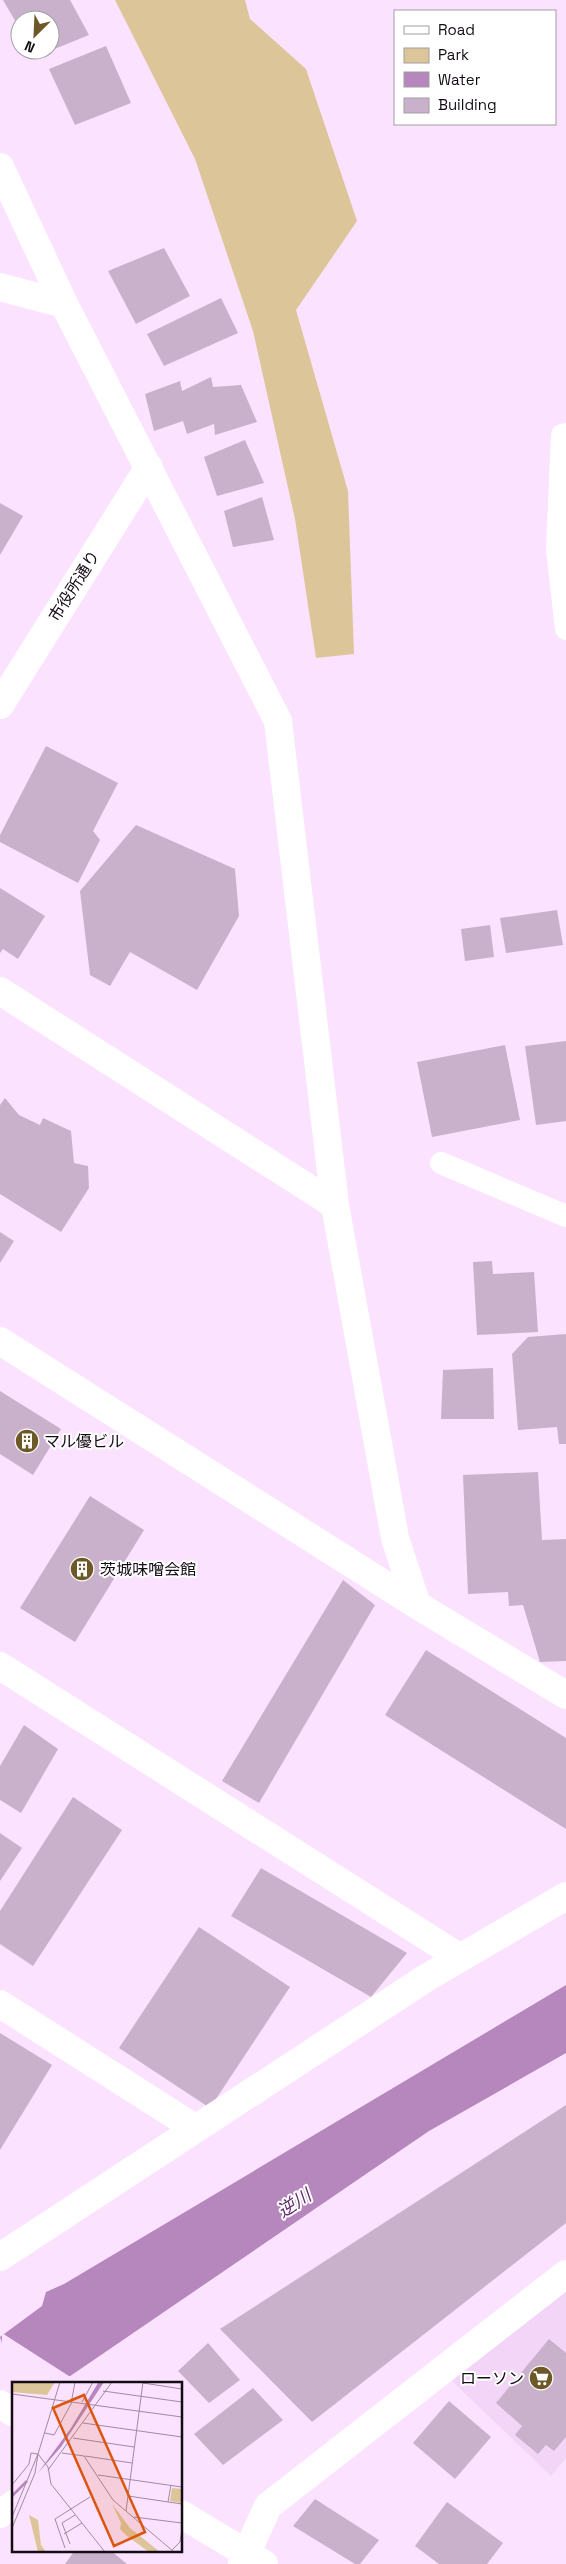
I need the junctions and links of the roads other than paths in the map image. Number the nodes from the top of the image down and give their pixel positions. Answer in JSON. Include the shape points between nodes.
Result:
{"nodes":[{"id":1,"x":0,"y":168,"type":"edge"},
{"id":2,"x":0,"y":287,"type":"edge"},
{"id":3,"x":64,"y":304,"type":"junction"},
{"id":4,"x":566,"y":434,"type":"edge"},
{"id":5,"x":149,"y":467,"type":"junction"},
{"id":6,"x":566,"y":629,"type":"edge"},
{"id":7,"x":7,"y":677,"type":"edge"},
{"id":8,"x":0,"y":705,"type":"edge"},
{"id":9,"x":0,"y":991,"type":"edge"},
{"id":10,"x":441,"y":1163,"type":"dead end"},
{"id":11,"x":335,"y":1205,"type":"junction"},
{"id":12,"x":566,"y":1216,"type":"edge"},
{"id":13,"x":0,"y":1341,"type":"edge"},
{"id":14,"x":417,"y":1605,"type":"junction"},
{"id":15,"x":0,"y":1666,"type":"edge"},
{"id":16,"x":566,"y":1695,"type":"edge"},
{"id":17,"x":566,"y":1896,"type":"edge"},
{"id":18,"x":459,"y":1957,"type":"junction"},
{"id":19,"x":0,"y":2004,"type":"edge"},
{"id":20,"x":195,"y":2128,"type":"junction"},
{"id":21,"x":0,"y":2257,"type":"edge"},
{"id":22,"x":566,"y":2274,"type":"edge"},
{"id":23,"x":0,"y":2404,"type":"edge"},
{"id":24,"x":12,"y":2412,"type":"edge"},
{"id":25,"x":12,"y":2505,"type":"edge"},
{"id":26,"x":0,"y":2514,"type":"edge"},
{"id":27,"x":182,"y":2515,"type":"edge"},
{"id":28,"x":251,"y":2560,"type":"edge"}],
"edges":[{"from":1,"to":3,"type":"street"},
{"from":2,"to":3,"type":"street"},
{"from":3,"to":5,"type":"street"},
{"from":4,"to":6,"type":"lane","via":[[562,435],[557,549]]},
{"from":5,"to":7,"type":"street","name":"市役所通り"},
{"from":5,"to":11,"type":"street","via":[[278,721]]},
{"from":7,"to":8,"type":"street","name":"市役所通り"},
{"from":9,"to":11,"type":"street"},
{"from":10,"to":12,"type":"lane"},
{"from":11,"to":14,"type":"street","via":[[395,1538]]},
{"from":13,"to":14,"type":"street"},
{"from":14,"to":16,"type":"street"},
{"from":15,"to":18,"type":"street"},
{"from":17,"to":18,"type":"street"},
{"from":18,"to":20,"type":"street"},
{"from":19,"to":20,"type":"street"},
{"from":20,"to":21,"type":"street"},
{"from":22,"to":28,"type":"street","via":[[268,2506]]},
{"from":23,"to":24,"type":"street"},
{"from":25,"to":26,"type":"street"},
{"from":27,"to":28,"type":"street"}]}
